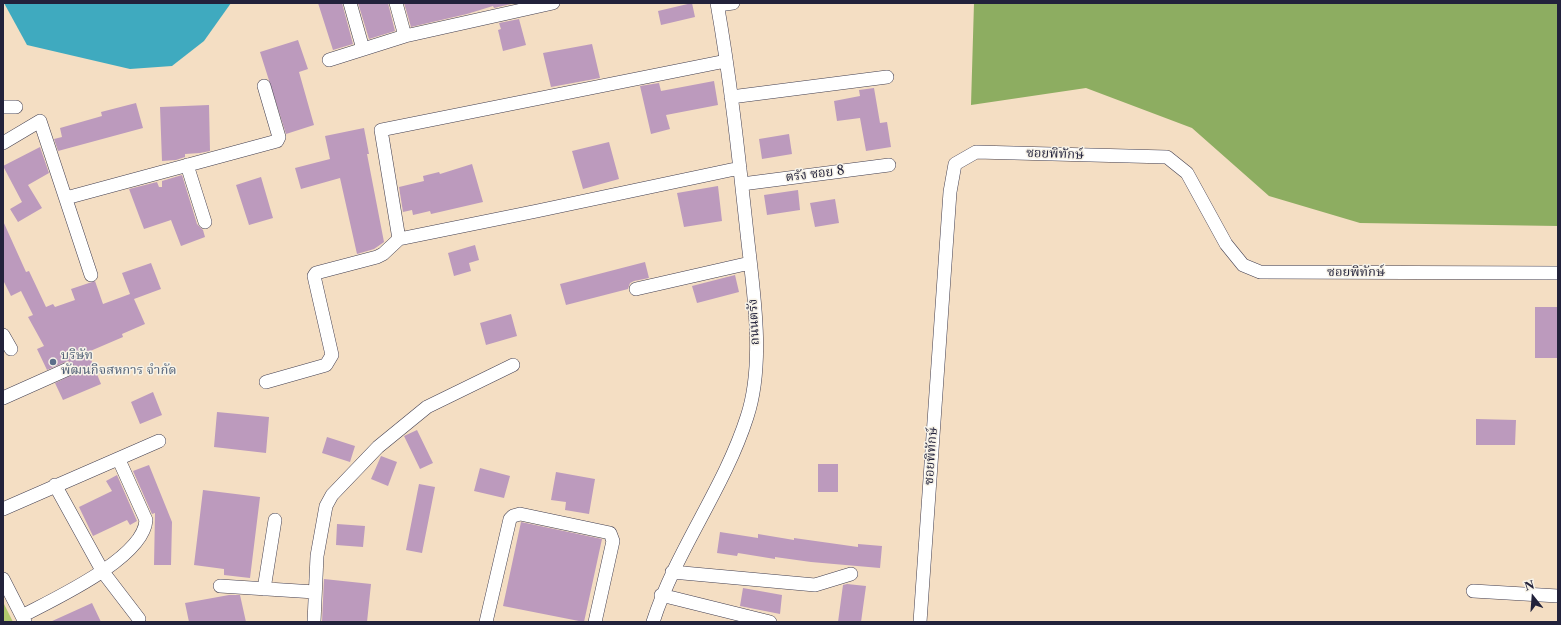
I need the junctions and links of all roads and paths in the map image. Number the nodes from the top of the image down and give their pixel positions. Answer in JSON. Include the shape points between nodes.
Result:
{"nodes":[{"id":1,"x":350,"y":3,"type":"edge"},
{"id":2,"x":396,"y":3,"type":"edge"},
{"id":3,"x":554,"y":3,"type":"edge"},
{"id":4,"x":733,"y":3,"type":"edge"},
{"id":5,"x":718,"y":4,"type":"edge"},
{"id":6,"x":405,"y":36,"type":"junction"},
{"id":7,"x":363,"y":49,"type":"junction"},
{"id":8,"x":329,"y":60,"type":"dead end"},
{"id":9,"x":726,"y":61,"type":"junction"},
{"id":10,"x":887,"y":77,"type":"dead end"},
{"id":11,"x":264,"y":86,"type":"dead end"},
{"id":12,"x":731,"y":97,"type":"junction"},
{"id":13,"x":3,"y":143,"type":"edge"},
{"id":14,"x":889,"y":164,"type":"dead end"},
{"id":15,"x":187,"y":165,"type":"junction"},
{"id":16,"x":740,"y":168,"type":"junction"},
{"id":17,"x":742,"y":184,"type":"junction"},
{"id":18,"x":66,"y":198,"type":"junction"},
{"id":19,"x":205,"y":222,"type":"dead end"},
{"id":20,"x":399,"y":238,"type":"junction"},
{"id":21,"x":750,"y":263,"type":"junction"},
{"id":22,"x":1558,"y":273,"type":"edge"},
{"id":23,"x":91,"y":275,"type":"dead end"},
{"id":24,"x":636,"y":289,"type":"dead end"},
{"id":25,"x":3,"y":335,"type":"edge"},
{"id":26,"x":11,"y":349,"type":"dead end"},
{"id":27,"x":513,"y":365,"type":"dead end"},
{"id":28,"x":68,"y":369,"type":"dead end"},
{"id":29,"x":266,"y":382,"type":"dead end"},
{"id":30,"x":3,"y":398,"type":"edge"},
{"id":31,"x":159,"y":441,"type":"dead end"},
{"id":32,"x":119,"y":460,"type":"junction"},
{"id":33,"x":55,"y":485,"type":"junction"},
{"id":34,"x":3,"y":509,"type":"edge"},
{"id":35,"x":275,"y":520,"type":"dead end"},
{"id":36,"x":103,"y":572,"type":"junction"},
{"id":37,"x":672,"y":572,"type":"junction"},
{"id":38,"x":851,"y":574,"type":"dead end"},
{"id":39,"x":3,"y":579,"type":"edge"},
{"id":40,"x":220,"y":586,"type":"dead end"},
{"id":41,"x":264,"y":589,"type":"junction"},
{"id":42,"x":1473,"y":591,"type":"dead end"},
{"id":43,"x":315,"y":592,"type":"junction"},
{"id":44,"x":662,"y":596,"type":"junction"},
{"id":45,"x":1558,"y":596,"type":"edge"},
{"id":46,"x":24,"y":619,"type":"edge"},
{"id":47,"x":139,"y":619,"type":"dead end"},
{"id":48,"x":314,"y":622,"type":"edge"},
{"id":49,"x":486,"y":622,"type":"edge"},
{"id":50,"x":595,"y":622,"type":"edge"},
{"id":51,"x":653,"y":622,"type":"edge"},
{"id":52,"x":770,"y":622,"type":"edge"},
{"id":53,"x":920,"y":622,"type":"edge"}],
"edges":[{"from":1,"to":7,"type":"street"},
{"from":2,"to":6,"type":"street"},
{"from":3,"to":6,"type":"street"},
{"from":4,"to":5,"type":"street"},
{"from":5,"to":9,"type":"street","name":"ถนนตรัง"},
{"from":6,"to":7,"type":"street"},
{"from":7,"to":8,"type":"street"},
{"from":9,"to":12,"type":"street","name":"ถนนตรัง"},
{"from":9,"to":20,"type":"street","via":[[381,130]]},
{"from":10,"to":12,"type":"street"},
{"from":11,"to":15,"type":"street","via":[[280,137],[277,141]]},
{"from":12,"to":16,"type":"street","name":"ถนนตรัง"},
{"from":13,"to":18,"type":"street","via":[[40,122]]},
{"from":14,"to":17,"type":"street","name":"ตรัง ซอย 8"},
{"from":15,"to":18,"type":"street"},
{"from":15,"to":19,"type":"street"},
{"from":16,"to":17,"type":"street","name":"ถนนตรัง"},
{"from":16,"to":20,"type":"street"},
{"from":17,"to":21,"type":"street","name":"ถนนตรัง"},
{"from":18,"to":23,"type":"street"},
{"from":20,"to":29,"type":"street","via":[[378,257],[316,273],[314,276],[332,355],[330,360],[326,365]]},
{"from":21,"to":24,"type":"street"},
{"from":21,"to":37,"type":"street","name":"ถนนตรัง","via":[[757,338],[754,381],[748,415],[735,451]]},
{"from":22,"to":53,"type":"street","name":"ซอยพิทักษ์","via":[[1260,272],[1244,265],[1226,244],[1187,173],[1166,158],[976,152],[955,164],[950,192]]},
{"from":25,"to":26,"type":"street"},
{"from":27,"to":43,"type":"street","via":[[427,407],[378,447],[332,495],[326,506],[317,556]]},
{"from":28,"to":30,"type":"street"},
{"from":31,"to":32,"type":"street"},
{"from":32,"to":33,"type":"street"},
{"from":32,"to":36,"type":"street","via":[[146,520],[145,528],[139,539]]},
{"from":33,"to":34,"type":"street"},
{"from":33,"to":36,"type":"street"},
{"from":35,"to":41,"type":"street"},
{"from":36,"to":46,"type":"street"},
{"from":36,"to":47,"type":"street"},
{"from":37,"to":38,"type":"street","via":[[815,585]]},
{"from":37,"to":44,"type":"street","name":"ถนนตรัง"},
{"from":39,"to":46,"type":"street"},
{"from":40,"to":41,"type":"street"},
{"from":41,"to":43,"type":"street"},
{"from":42,"to":45,"type":"street"},
{"from":43,"to":48,"type":"street"},
{"from":44,"to":51,"type":"street","name":"ถนนตรัง"},
{"from":44,"to":52,"type":"street"},
{"from":49,"to":50,"type":"street","via":[[510,519],[520,514],[610,533],[612,541]]}]}
